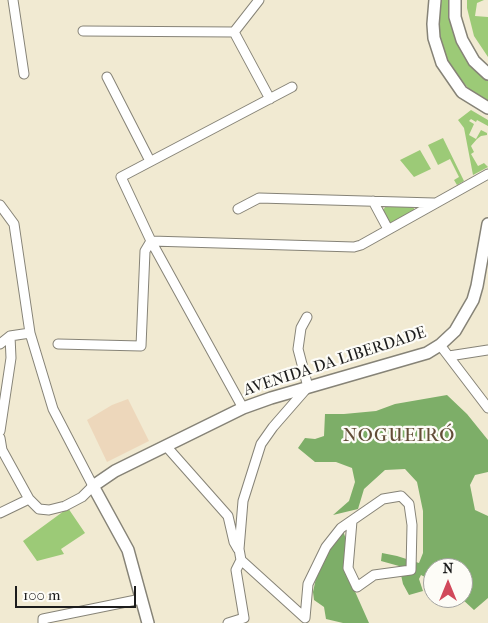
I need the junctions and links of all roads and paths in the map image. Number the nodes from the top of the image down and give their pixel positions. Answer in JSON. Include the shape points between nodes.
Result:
{"nodes":[{"id":1,"x":13,"y":0,"type":"edge"},
{"id":2,"x":259,"y":0,"type":"edge"},
{"id":3,"x":435,"y":0,"type":"edge"},
{"id":4,"x":455,"y":0,"type":"edge"},
{"id":5,"x":83,"y":31,"type":"dead end"},
{"id":6,"x":234,"y":32,"type":"junction"},
{"id":7,"x":24,"y":74,"type":"dead end"},
{"id":8,"x":488,"y":74,"type":"edge"},
{"id":9,"x":107,"y":77,"type":"dead end"},
{"id":10,"x":292,"y":87,"type":"dead end"},
{"id":11,"x":270,"y":99,"type":"junction"},
{"id":12,"x":488,"y":108,"type":"edge"},
{"id":13,"x":150,"y":161,"type":"junction"},
{"id":14,"x":488,"y":174,"type":"edge"},
{"id":15,"x":373,"y":201,"type":"junction"},
{"id":16,"x":434,"y":203,"type":"junction"},
{"id":17,"x":0,"y":205,"type":"edge"},
{"id":18,"x":238,"y":209,"type":"dead end"},
{"id":19,"x":488,"y":224,"type":"edge"},
{"id":20,"x":388,"y":229,"type":"junction"},
{"id":21,"x":152,"y":240,"type":"junction"},
{"id":22,"x":308,"y":317,"type":"dead end"},
{"id":23,"x":30,"y":333,"type":"junction"},
{"id":24,"x":10,"y":336,"type":"junction"},
{"id":25,"x":0,"y":344,"type":"edge"},
{"id":26,"x":58,"y":344,"type":"dead end"},
{"id":27,"x":440,"y":345,"type":"junction"},
{"id":28,"x":488,"y":350,"type":"edge"},
{"id":29,"x":449,"y":356,"type":"junction"},
{"id":30,"x":308,"y":388,"type":"junction"},
{"id":31,"x":487,"y":404,"type":"edge"},
{"id":32,"x":243,"y":408,"type":"junction"},
{"id":33,"x":0,"y":431,"type":"edge"},
{"id":34,"x":0,"y":438,"type":"edge"},
{"id":35,"x":166,"y":446,"type":"junction"},
{"id":36,"x":93,"y":486,"type":"junction"},
{"id":37,"x":29,"y":499,"type":"junction"},
{"id":38,"x":0,"y":513,"type":"edge"},
{"id":39,"x":352,"y":521,"type":"junction"},
{"id":40,"x":238,"y":549,"type":"junction"},
{"id":41,"x":240,"y":560,"type":"junction"},
{"id":42,"x":142,"y":599,"type":"junction"},
{"id":43,"x":43,"y":623,"type":"edge"},
{"id":44,"x":148,"y":623,"type":"edge"},
{"id":45,"x":228,"y":623,"type":"edge"}],
"edges":[{"from":1,"to":7,"type":"street"},
{"from":2,"to":6,"type":"street"},
{"from":3,"to":12,"type":"street","via":[[434,38],[442,63],[462,92]]},
{"from":4,"to":8,"type":"street","via":[[455,17],[462,40],[474,61]]},
{"from":5,"to":6,"type":"street"},
{"from":6,"to":11,"type":"street"},
{"from":9,"to":13,"type":"street"},
{"from":10,"to":11,"type":"street"},
{"from":11,"to":13,"type":"street"},
{"from":13,"to":21,"type":"street","via":[[121,177]]},
{"from":14,"to":16,"type":"street"},
{"from":15,"to":16,"type":"street"},
{"from":15,"to":18,"type":"street","via":[[259,198]]},
{"from":15,"to":20,"type":"street"},
{"from":16,"to":20,"type":"street"},
{"from":17,"to":23,"type":"street","via":[[14,224]]},
{"from":19,"to":27,"type":"street","name":"AVENIDA DA LIBERDADE","via":[[473,300],[455,331]]},
{"from":20,"to":21,"type":"street","via":[[354,247]]},
{"from":21,"to":26,"type":"street","via":[[146,251],[141,346]]},
{"from":21,"to":32,"type":"street"},
{"from":22,"to":30,"type":"street","via":[[301,328],[298,349]]},
{"from":23,"to":24,"type":"street"},
{"from":23,"to":36,"type":"street","via":[[53,409]]},
{"from":24,"to":25,"type":"street"},
{"from":24,"to":33,"type":"street","via":[[11,358]]},
{"from":27,"to":29,"type":"street"},
{"from":27,"to":30,"type":"street","name":"AVENIDA DA LIBERDADE","via":[[427,353]]},
{"from":28,"to":29,"type":"street"},
{"from":29,"to":31,"type":"street"},
{"from":30,"to":32,"type":"street","name":"AVENIDA DA LIBERDADE"},
{"from":30,"to":40,"type":"street","via":[[262,444],[244,500]]},
{"from":32,"to":35,"type":"street","name":"AVENIDA DA LIBERDADE"},
{"from":34,"to":37,"type":"street","via":[[2,450]]},
{"from":35,"to":36,"type":"street","name":"AVENIDA DA LIBERDADE","via":[[115,471]]},
{"from":35,"to":40,"type":"street","via":[[228,516]]},
{"from":36,"to":37,"type":"street","via":[[82,497],[49,510],[39,509]]},
{"from":36,"to":42,"type":"street","via":[[128,550]]},
{"from":37,"to":38,"type":"street"},
{"from":39,"to":39,"type":"street","via":[[383,499],[401,496],[409,504],[412,525],[411,570],[374,576],[357,587],[348,568]]},
{"from":39,"to":41,"type":"street","via":[[341,528],[326,547],[308,584],[305,618]]},
{"from":40,"to":41,"type":"street"},
{"from":41,"to":45,"type":"street","via":[[236,570],[244,618]]},
{"from":42,"to":43,"type":"street","via":[[43,619]]},
{"from":42,"to":44,"type":"street"}]}
